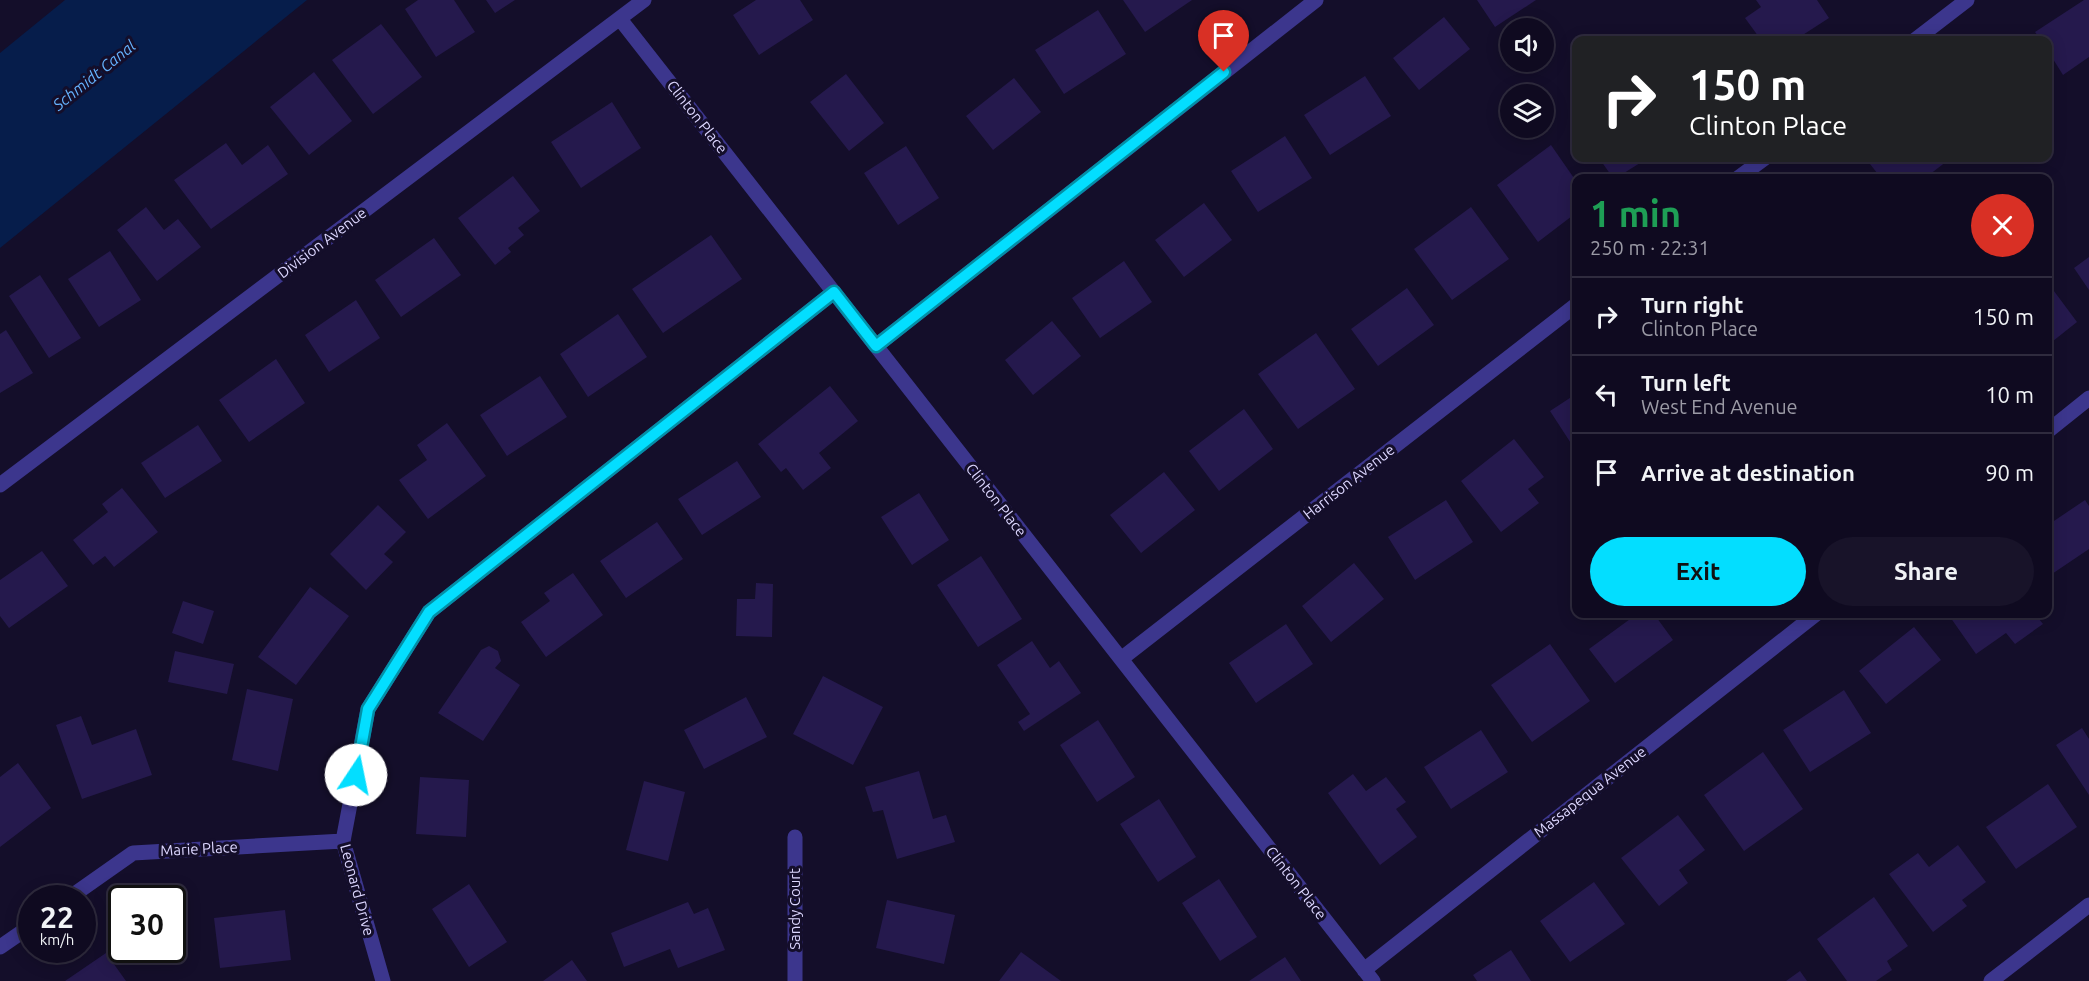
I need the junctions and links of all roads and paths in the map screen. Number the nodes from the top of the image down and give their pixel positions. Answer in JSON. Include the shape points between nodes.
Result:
{"nodes":[{"id":1,"x":644,"y":0,"type":"edge"},
{"id":2,"x":1316,"y":0,"type":"edge"},
{"id":3,"x":1967,"y":0,"type":"edge"},
{"id":4,"x":620,"y":19,"type":"junction"},
{"id":5,"x":1920,"y":36,"type":"edge"},
{"id":6,"x":1760,"y":162,"type":"edge"},
{"id":7,"x":1743,"y":174,"type":"edge"},
{"id":8,"x":834,"y":292,"type":"junction"},
{"id":9,"x":1572,"y":307,"type":"edge"},
{"id":10,"x":876,"y":346,"type":"junction"},
{"id":11,"x":2089,"y":399,"type":"edge"},
{"id":12,"x":2052,"y":428,"type":"edge"},
{"id":13,"x":0,"y":485,"type":"edge"},
{"id":14,"x":1811,"y":618,"type":"edge"},
{"id":15,"x":1121,"y":659,"type":"junction"},
{"id":16,"x":795,"y":837,"type":"dead end"},
{"id":17,"x":343,"y":841,"type":"junction"},
{"id":18,"x":87,"y":885,"type":"edge"},
{"id":19,"x":2089,"y":905,"type":"edge"},
{"id":20,"x":18,"y":935,"type":"edge"},
{"id":21,"x":0,"y":947,"type":"edge"},
{"id":22,"x":1368,"y":976,"type":"edge"},
{"id":23,"x":383,"y":981,"type":"edge"},
{"id":24,"x":795,"y":981,"type":"edge"},
{"id":25,"x":1992,"y":981,"type":"edge"}],
"edges":[{"from":1,"to":4,"type":"street","name":"Division Avenue"},
{"from":2,"to":10,"type":"street"},
{"from":3,"to":5,"type":"street"},
{"from":4,"to":8,"type":"street","name":"Clinton Place"},
{"from":4,"to":13,"type":"street","name":"Division Avenue"},
{"from":6,"to":7,"type":"street"},
{"from":8,"to":10,"type":"street","name":"Clinton Place"},
{"from":8,"to":17,"type":"street","name":"Leonard Drive","via":[[429,612],[368,709]]},
{"from":9,"to":15,"type":"street","name":"Harrison Avenue"},
{"from":10,"to":15,"type":"street","name":"Clinton Place"},
{"from":11,"to":12,"type":"street"},
{"from":14,"to":22,"type":"street","name":"Massapequa Avenue"},
{"from":15,"to":22,"type":"street","name":"Clinton Place"},
{"from":16,"to":24,"type":"street","name":"Sandy Court"},
{"from":17,"to":18,"type":"street","name":"Marie Place","via":[[133,853]]},
{"from":17,"to":23,"type":"street","name":"Leonard Drive"},
{"from":19,"to":25,"type":"street"},
{"from":20,"to":21,"type":"street"}]}
